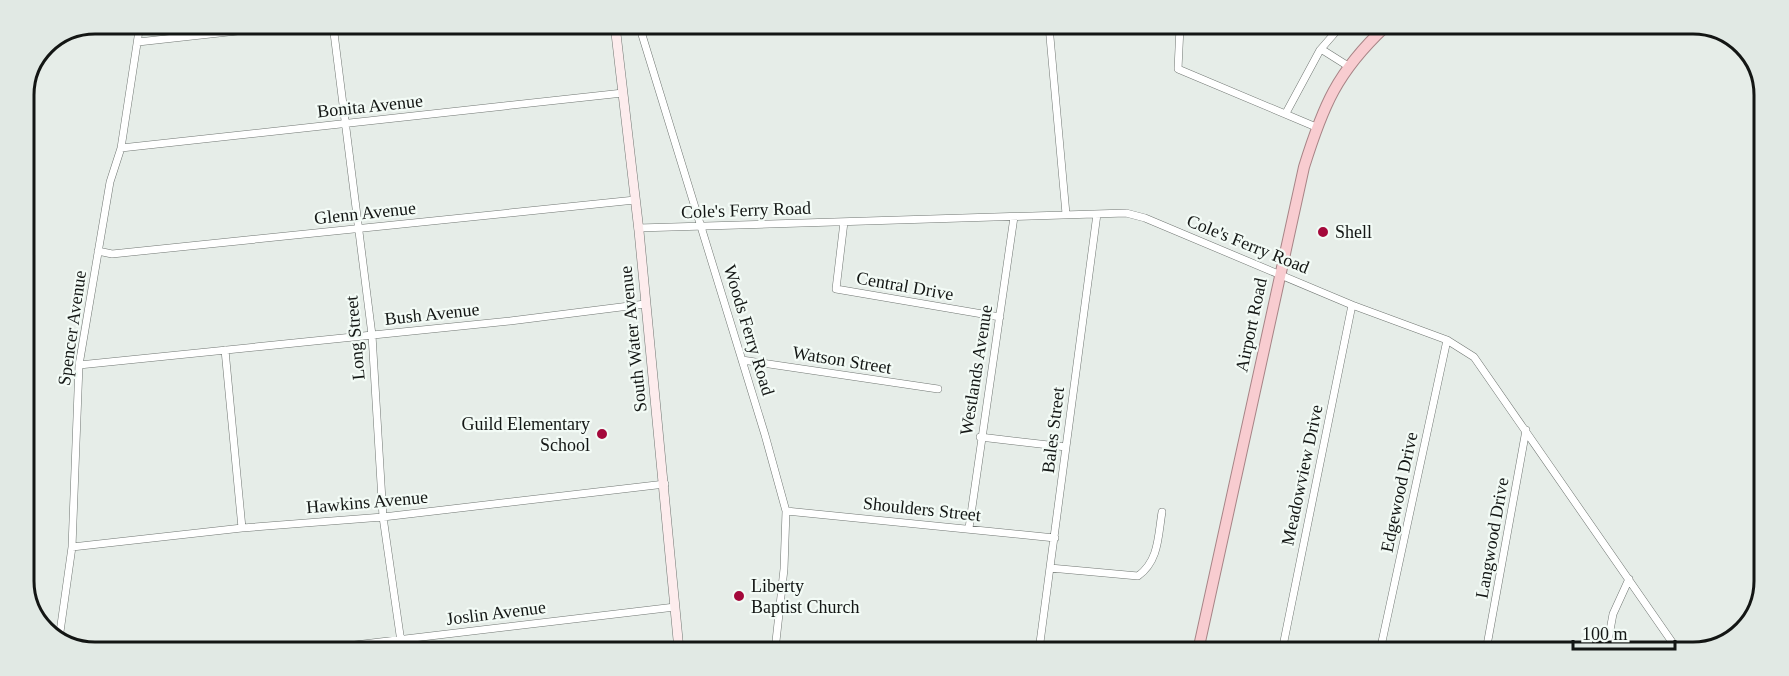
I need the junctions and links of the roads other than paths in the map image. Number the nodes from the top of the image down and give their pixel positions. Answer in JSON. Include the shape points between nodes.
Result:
{"nodes":[{"id":1,"x":139,"y":34,"type":"edge"},
{"id":2,"x":195,"y":34,"type":"edge"},
{"id":3,"x":334,"y":34,"type":"edge"},
{"id":4,"x":616,"y":34,"type":"edge"},
{"id":5,"x":642,"y":34,"type":"edge"},
{"id":6,"x":1050,"y":34,"type":"edge"},
{"id":7,"x":1180,"y":34,"type":"edge"},
{"id":8,"x":1334,"y":34,"type":"edge"},
{"id":9,"x":1378,"y":34,"type":"edge"},
{"id":10,"x":138,"y":42,"type":"junction"},
{"id":11,"x":1321,"y":49,"type":"junction"},
{"id":12,"x":1348,"y":66,"type":"junction"},
{"id":13,"x":623,"y":93,"type":"junction"},
{"id":14,"x":1286,"y":113,"type":"junction"},
{"id":15,"x":344,"y":124,"type":"junction"},
{"id":16,"x":1316,"y":127,"type":"junction"},
{"id":17,"x":121,"y":148,"type":"junction"},
{"id":18,"x":635,"y":200,"type":"junction"},
{"id":19,"x":1066,"y":214,"type":"junction"},
{"id":20,"x":1097,"y":214,"type":"junction"},
{"id":21,"x":1014,"y":217,"type":"junction"},
{"id":22,"x":844,"y":222,"type":"junction"},
{"id":23,"x":702,"y":227,"type":"junction"},
{"id":24,"x":639,"y":228,"type":"junction"},
{"id":25,"x":359,"y":230,"type":"junction"},
{"id":26,"x":98,"y":251,"type":"junction"},
{"id":27,"x":1279,"y":273,"type":"junction"},
{"id":28,"x":645,"y":304,"type":"junction"},
{"id":29,"x":1353,"y":305,"type":"junction"},
{"id":30,"x":1000,"y":317,"type":"junction"},
{"id":31,"x":372,"y":335,"type":"junction"},
{"id":32,"x":1447,"y":340,"type":"junction"},
{"id":33,"x":225,"y":350,"type":"junction"},
{"id":34,"x":742,"y":360,"type":"junction"},
{"id":35,"x":79,"y":365,"type":"junction"},
{"id":36,"x":938,"y":389,"type":"dead end"},
{"id":37,"x":1526,"y":430,"type":"junction"},
{"id":38,"x":980,"y":438,"type":"junction"},
{"id":39,"x":1066,"y":447,"type":"junction"},
{"id":40,"x":664,"y":484,"type":"junction"},
{"id":41,"x":786,"y":510,"type":"junction"},
{"id":42,"x":1162,"y":512,"type":"dead end"},
{"id":43,"x":383,"y":517,"type":"junction"},
{"id":44,"x":242,"y":528,"type":"junction"},
{"id":45,"x":969,"y":528,"type":"junction"},
{"id":46,"x":1055,"y":538,"type":"junction"},
{"id":47,"x":72,"y":546,"type":"junction"},
{"id":48,"x":1050,"y":568,"type":"junction"},
{"id":49,"x":1629,"y":579,"type":"junction"},
{"id":50,"x":675,"y":607,"type":"junction"},
{"id":51,"x":60,"y":630,"type":"edge"},
{"id":52,"x":401,"y":640,"type":"junction"},
{"id":53,"x":383,"y":642,"type":"edge"},
{"id":54,"x":678,"y":642,"type":"edge"},
{"id":55,"x":775,"y":642,"type":"edge"},
{"id":56,"x":1040,"y":642,"type":"edge"},
{"id":57,"x":1200,"y":642,"type":"edge"},
{"id":58,"x":1284,"y":642,"type":"edge"},
{"id":59,"x":1382,"y":642,"type":"edge"},
{"id":60,"x":1488,"y":642,"type":"edge"},
{"id":61,"x":1608,"y":642,"type":"edge"},
{"id":62,"x":1672,"y":642,"type":"edge"}],
"edges":[{"from":1,"to":10,"type":"street","name":"Spencer Avenue"},
{"from":2,"to":10,"type":"street"},
{"from":3,"to":15,"type":"street","name":"Long Street"},
{"from":4,"to":13,"type":"main road","name":"South Water Avenue"},
{"from":5,"to":23,"type":"street","name":"Woods Ferry Road"},
{"from":6,"to":19,"type":"street"},
{"from":7,"to":14,"type":"street","via":[[1178,69]]},
{"from":8,"to":11,"type":"street"},
{"from":9,"to":12,"type":"highway","name":"Airport Road"},
{"from":10,"to":17,"type":"street","name":"Spencer Avenue"},
{"from":11,"to":12,"type":"street"},
{"from":11,"to":14,"type":"street"},
{"from":12,"to":16,"type":"highway","name":"Airport Road"},
{"from":13,"to":15,"type":"street","name":"Bonita Avenue"},
{"from":13,"to":18,"type":"main road","name":"South Water Avenue"},
{"from":14,"to":16,"type":"street"},
{"from":15,"to":17,"type":"street","name":"Bonita Avenue"},
{"from":15,"to":25,"type":"street","name":"Long Street"},
{"from":16,"to":27,"type":"highway","name":"Airport Road"},
{"from":17,"to":26,"type":"street","name":"Spencer Avenue","via":[[110,182]]},
{"from":18,"to":24,"type":"main road","name":"South Water Avenue"},
{"from":18,"to":25,"type":"street","name":"Glenn Avenue"},
{"from":19,"to":20,"type":"street","name":"Cole's Ferry Road"},
{"from":19,"to":21,"type":"street","name":"Cole's Ferry Road"},
{"from":20,"to":27,"type":"street","name":"Cole's Ferry Road","via":[[1126,213],[1145,218]]},
{"from":20,"to":39,"type":"street","name":"Bales Street"},
{"from":21,"to":22,"type":"street","name":"Cole's Ferry Road"},
{"from":21,"to":30,"type":"street","name":"Westlands Avenue"},
{"from":22,"to":23,"type":"street","name":"Cole's Ferry Road"},
{"from":22,"to":30,"type":"street","name":"Central Drive","via":[[836,289]]},
{"from":23,"to":24,"type":"street","name":"Cole's Ferry Road"},
{"from":23,"to":34,"type":"street","name":"Woods Ferry Road"},
{"from":24,"to":28,"type":"main road","name":"South Water Avenue"},
{"from":25,"to":26,"type":"street","name":"Glenn Avenue","via":[[112,254]]},
{"from":25,"to":31,"type":"street","name":"Long Street"},
{"from":26,"to":35,"type":"street","name":"Spencer Avenue"},
{"from":27,"to":29,"type":"street","name":"Cole's Ferry Road"},
{"from":27,"to":57,"type":"highway","name":"Airport Road"},
{"from":28,"to":31,"type":"street","name":"Bush Avenue"},
{"from":28,"to":40,"type":"main road","name":"South Water Avenue"},
{"from":29,"to":32,"type":"street","name":"Cole's Ferry Road"},
{"from":29,"to":58,"type":"street","name":"Meadowview Drive"},
{"from":30,"to":38,"type":"street","name":"Westlands Avenue"},
{"from":31,"to":33,"type":"street","name":"Bush Avenue"},
{"from":31,"to":43,"type":"street","name":"Long Street"},
{"from":32,"to":37,"type":"street","name":"Cole's Ferry Road","via":[[1474,357]]},
{"from":32,"to":59,"type":"street","name":"Edgewood Drive"},
{"from":33,"to":35,"type":"street","name":"Bush Avenue"},
{"from":33,"to":44,"type":"street"},
{"from":34,"to":36,"type":"street","name":"Watson Street"},
{"from":34,"to":41,"type":"street","name":"Woods Ferry Road"},
{"from":35,"to":47,"type":"street","name":"Spencer Avenue"},
{"from":37,"to":49,"type":"street","name":"Cole's Ferry Road"},
{"from":37,"to":60,"type":"street","name":"Langwood Drive"},
{"from":38,"to":39,"type":"street"},
{"from":38,"to":45,"type":"street","name":"Westlands Avenue"},
{"from":39,"to":46,"type":"street","name":"Bales Street"},
{"from":40,"to":43,"type":"street","name":"Hawkins Avenue"},
{"from":40,"to":50,"type":"main road","name":"South Water Avenue"},
{"from":41,"to":45,"type":"street","name":"Shoulders Street"},
{"from":41,"to":55,"type":"street","name":"Woods Ferry Road"},
{"from":42,"to":48,"type":"street","via":[[1155,556],[1149,568],[1138,576]]},
{"from":43,"to":44,"type":"street","name":"Hawkins Avenue"},
{"from":43,"to":52,"type":"street","name":"Long Street"},
{"from":44,"to":47,"type":"street","name":"Hawkins Avenue"},
{"from":45,"to":46,"type":"street","name":"Shoulders Street"},
{"from":46,"to":48,"type":"street","name":"Bales Street"},
{"from":47,"to":51,"type":"street","name":"Spencer Avenue"},
{"from":48,"to":56,"type":"street","name":"Bales Street"},
{"from":49,"to":61,"type":"street","via":[[1613,614]]},
{"from":49,"to":62,"type":"street","name":"Cole's Ferry Road"},
{"from":50,"to":52,"type":"street","name":"Joslin Avenue"},
{"from":50,"to":54,"type":"main road","name":"South Water Avenue"},
{"from":52,"to":53,"type":"street","name":"Joslin Avenue"}]}
